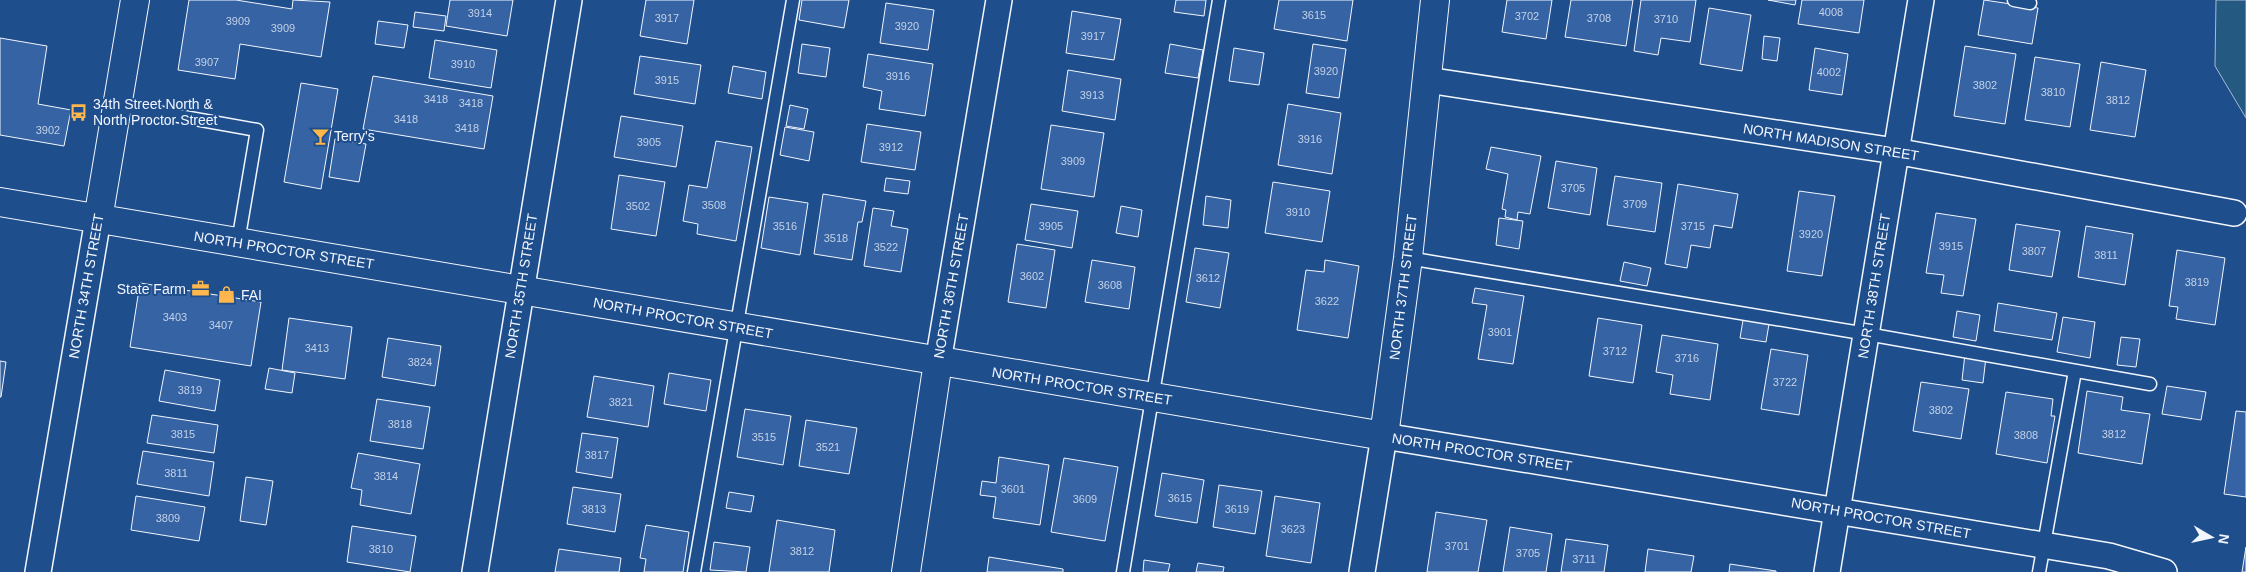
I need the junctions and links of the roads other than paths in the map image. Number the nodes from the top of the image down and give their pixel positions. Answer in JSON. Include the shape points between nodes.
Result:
{"nodes":[{"id":1,"x":135,"y":0,"type":"edge"},
{"id":2,"x":570,"y":0,"type":"edge"},
{"id":3,"x":793,"y":0,"type":"edge"},
{"id":4,"x":999,"y":0,"type":"edge"},
{"id":5,"x":1219,"y":0,"type":"edge"},
{"id":6,"x":1435,"y":0,"type":"edge"},
{"id":7,"x":1921,"y":0,"type":"edge"},
{"id":8,"x":2014,"y":0,"type":"edge"},
{"id":9,"x":2030,"y":3,"type":"dead end"},
{"id":10,"x":1427,"y":80,"type":"junction"},
{"id":11,"x":117,"y":105,"type":"junction"},
{"id":12,"x":1895,"y":151,"type":"junction"},
{"id":13,"x":0,"y":202,"type":"edge"},
{"id":14,"x":2234,"y":213,"type":"dead end"},
{"id":15,"x":98,"y":219,"type":"junction"},
{"id":16,"x":238,"y":242,"type":"junction"},
{"id":17,"x":1408,"y":258,"type":"junction"},
{"id":18,"x":520,"y":289,"type":"junction"},
{"id":19,"x":735,"y":327,"type":"junction"},
{"id":20,"x":1867,"y":334,"type":"junction"},
{"id":21,"x":938,"y":362,"type":"junction"},
{"id":22,"x":2075,"y":371,"type":"junction"},
{"id":23,"x":2150,"y":384,"type":"dead end"},
{"id":24,"x":1152,"y":398,"type":"junction"},
{"id":25,"x":1384,"y":436,"type":"junction"},
{"id":26,"x":1838,"y":511,"type":"junction"},
{"id":27,"x":2044,"y":546,"type":"junction"},
{"id":28,"x":38,"y":572,"type":"edge"},
{"id":29,"x":474,"y":572,"type":"edge"},
{"id":30,"x":694,"y":572,"type":"edge"},
{"id":31,"x":906,"y":572,"type":"edge"},
{"id":32,"x":1122,"y":572,"type":"edge"},
{"id":33,"x":1362,"y":572,"type":"edge"},
{"id":34,"x":1827,"y":572,"type":"edge"},
{"id":35,"x":2039,"y":572,"type":"edge"},
{"id":36,"x":2164,"y":572,"type":"edge"}],
"edges":[{"from":1,"to":11,"type":"street","name":"NORTH 34TH STREET"},
{"from":2,"to":18,"type":"street","name":"NORTH 35TH STREET"},
{"from":3,"to":19,"type":"lane"},
{"from":4,"to":21,"type":"street","name":"NORTH 36TH STREET"},
{"from":5,"to":24,"type":"lane"},
{"from":6,"to":10,"type":"street","name":"NORTH 37TH STREET"},
{"from":7,"to":12,"type":"street","name":"NORTH 38TH STREET"},
{"from":8,"to":9,"type":"lane"},
{"from":10,"to":12,"type":"street","name":"NORTH MADISON STREET"},
{"from":10,"to":17,"type":"street","name":"NORTH 37TH STREET"},
{"from":11,"to":15,"type":"street","name":"NORTH 34TH STREET"},
{"from":11,"to":16,"type":"lane","via":[[257,130]]},
{"from":12,"to":14,"type":"street","name":"NORTH MADISON STREET"},
{"from":12,"to":20,"type":"street","name":"NORTH 38TH STREET"},
{"from":13,"to":15,"type":"street","name":"NORTH PROCTOR STREET"},
{"from":15,"to":16,"type":"street","name":"NORTH PROCTOR STREET"},
{"from":15,"to":28,"type":"street","name":"NORTH 34TH STREET"},
{"from":16,"to":18,"type":"street","name":"NORTH PROCTOR STREET"},
{"from":17,"to":20,"type":"lane"},
{"from":17,"to":25,"type":"street","name":"NORTH 37TH STREET"},
{"from":18,"to":19,"type":"street","name":"NORTH PROCTOR STREET"},
{"from":18,"to":29,"type":"street","name":"NORTH 35TH STREET"},
{"from":19,"to":21,"type":"street","name":"NORTH PROCTOR STREET"},
{"from":19,"to":30,"type":"lane"},
{"from":20,"to":22,"type":"lane"},
{"from":20,"to":26,"type":"street","name":"NORTH 38TH STREET"},
{"from":21,"to":24,"type":"street","name":"NORTH PROCTOR STREET"},
{"from":21,"to":31,"type":"street","name":"NORTH 36TH STREET"},
{"from":22,"to":23,"type":"lane"},
{"from":22,"to":27,"type":"lane"},
{"from":24,"to":25,"type":"street","name":"NORTH PROCTOR STREET"},
{"from":24,"to":32,"type":"lane"},
{"from":25,"to":26,"type":"street","name":"NORTH PROCTOR STREET"},
{"from":25,"to":33,"type":"street","name":"NORTH 37TH STREET"},
{"from":26,"to":27,"type":"street","name":"NORTH PROCTOR STREET"},
{"from":26,"to":34,"type":"street","name":"NORTH 38TH STREET"},
{"from":27,"to":35,"type":"lane"},
{"from":27,"to":36,"type":"street","name":"NORTH PROCTOR STREET","via":[[2109,556]]}]}
